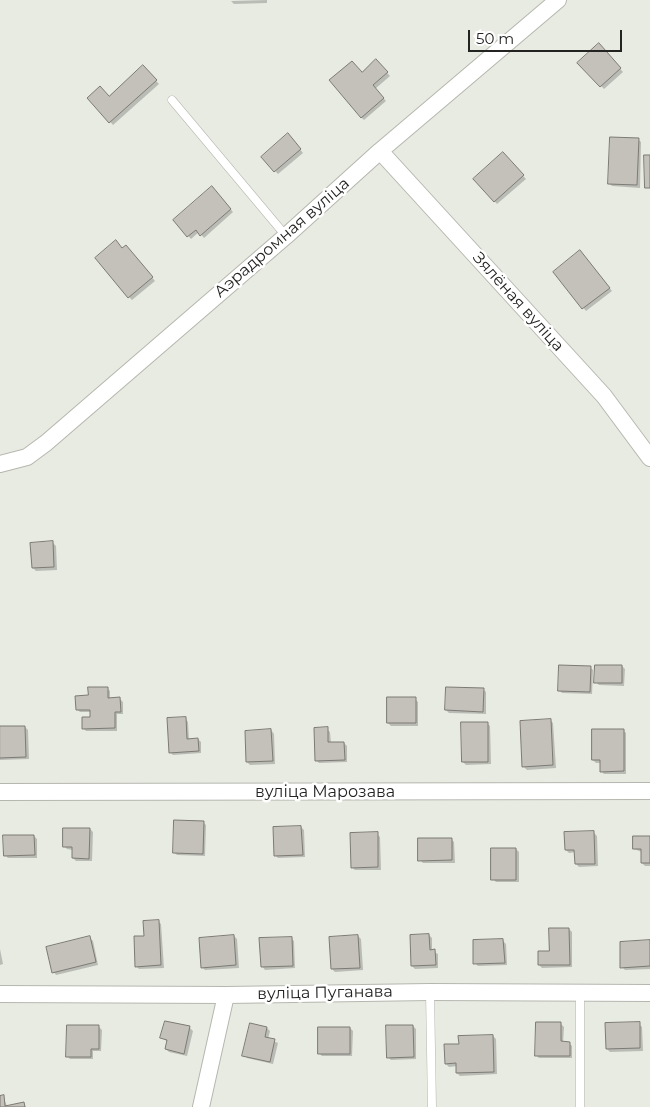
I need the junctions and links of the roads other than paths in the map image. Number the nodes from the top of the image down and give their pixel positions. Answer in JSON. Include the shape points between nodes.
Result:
{"nodes":[{"id":1,"x":558,"y":0,"type":"edge"},
{"id":2,"x":172,"y":100,"type":"dead end"},
{"id":3,"x":380,"y":151,"type":"junction"},
{"id":4,"x":286,"y":236,"type":"junction"},
{"id":5,"x":650,"y":458,"type":"edge"},
{"id":6,"x":0,"y":464,"type":"edge"},
{"id":7,"x":650,"y":791,"type":"edge"},
{"id":8,"x":0,"y":792,"type":"edge"},
{"id":9,"x":430,"y":992,"type":"junction"},
{"id":10,"x":650,"y":993,"type":"edge"},
{"id":11,"x":0,"y":994,"type":"edge"},
{"id":12,"x":580,"y":994,"type":"junction"},
{"id":13,"x":226,"y":995,"type":"junction"},
{"id":14,"x":200,"y":1107,"type":"edge"},
{"id":15,"x":432,"y":1107,"type":"edge"},
{"id":16,"x":580,"y":1107,"type":"edge"}],
"edges":[{"from":1,"to":3,"type":"street","name":"Аэрадромная вуліца"},
{"from":2,"to":4,"type":"lane"},
{"from":3,"to":4,"type":"street","name":"Аэрадромная вуліца"},
{"from":3,"to":5,"type":"street","name":"Зялёная вуліца","via":[[604,396]]},
{"from":4,"to":6,"type":"street","name":"Аэрадромная вуліца","via":[[46,443],[27,457]]},
{"from":7,"to":8,"type":"street","name":"вуліца Марозава"},
{"from":9,"to":12,"type":"street","name":"вуліца Пуганава"},
{"from":9,"to":13,"type":"street","name":"вуліца Пуганава"},
{"from":9,"to":15,"type":"lane"},
{"from":10,"to":12,"type":"street","name":"вуліца Пуганава"},
{"from":11,"to":13,"type":"street","name":"вуліца Пуганава"},
{"from":12,"to":16,"type":"lane"},
{"from":13,"to":14,"type":"street"}]}
